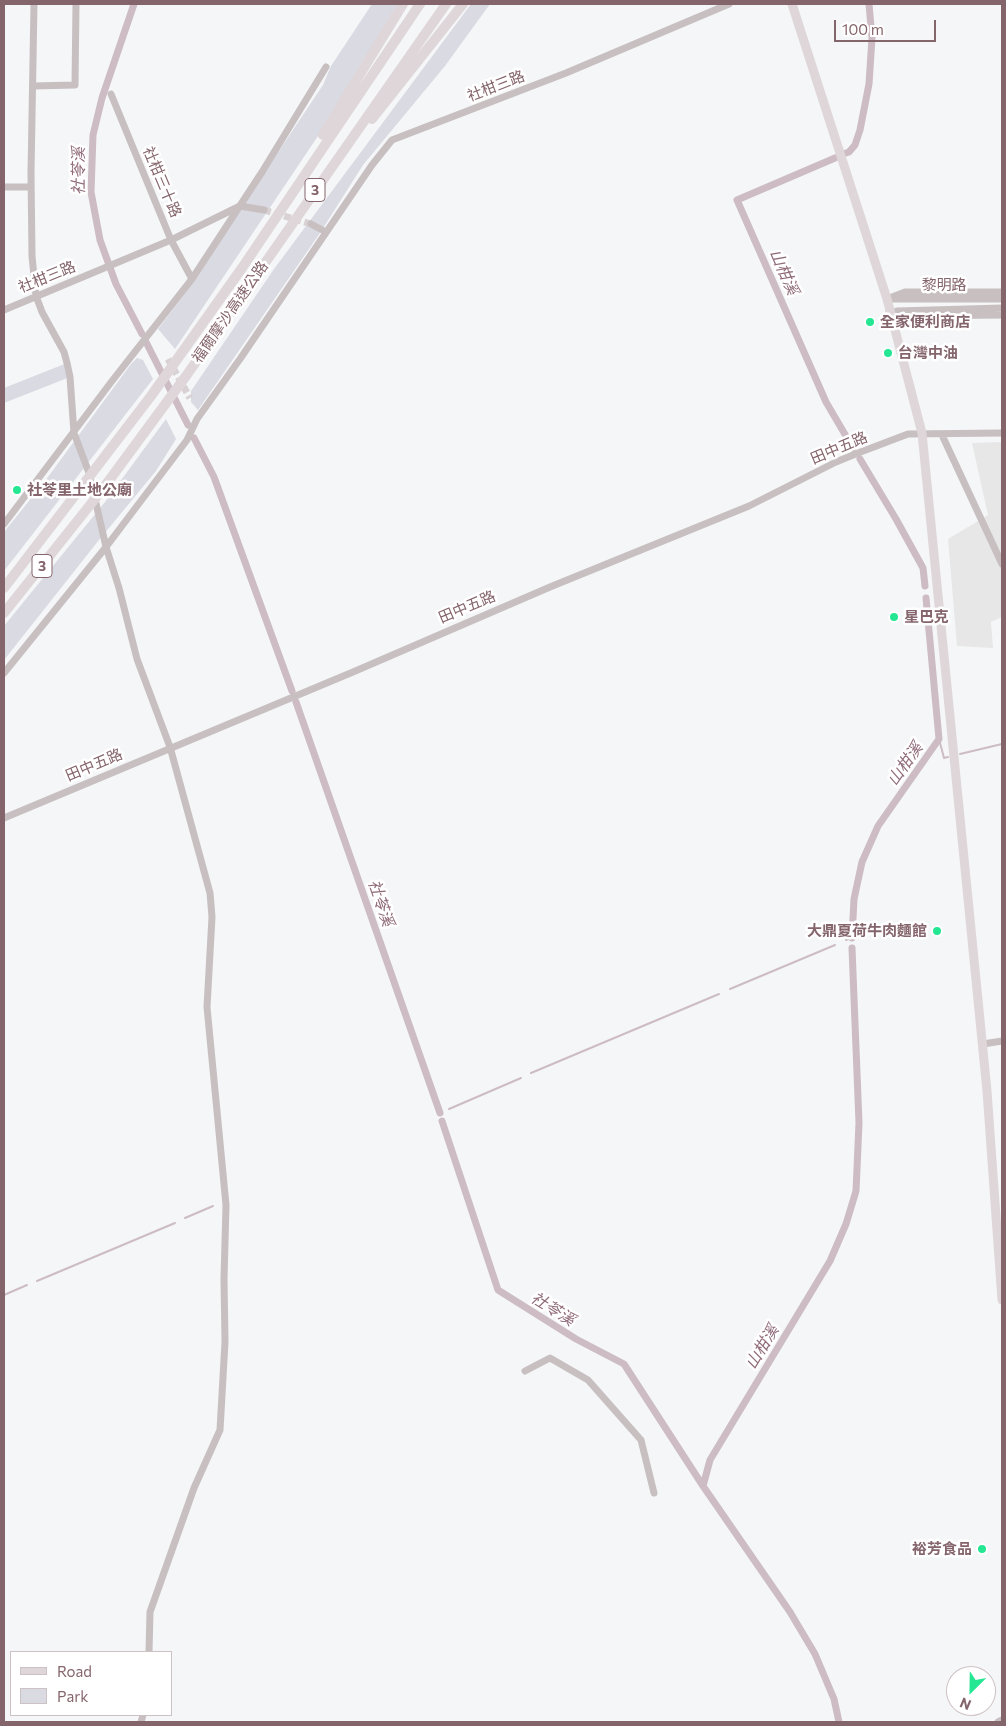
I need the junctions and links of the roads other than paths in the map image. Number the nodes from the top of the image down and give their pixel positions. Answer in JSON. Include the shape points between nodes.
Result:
{"nodes":[{"id":1,"x":34,"y":4,"type":"edge"},
{"id":2,"x":76,"y":4,"type":"edge"},
{"id":3,"x":403,"y":4,"type":"edge"},
{"id":4,"x":420,"y":4,"type":"edge"},
{"id":5,"x":446,"y":4,"type":"edge"},
{"id":6,"x":463,"y":4,"type":"edge"},
{"id":7,"x":729,"y":4,"type":"edge"},
{"id":8,"x":792,"y":4,"type":"edge"},
{"id":9,"x":326,"y":68,"type":"dead end"},
{"id":10,"x":33,"y":86,"type":"junction"},
{"id":11,"x":111,"y":94,"type":"dead end"},
{"id":12,"x":4,"y":187,"type":"edge"},
{"id":13,"x":31,"y":188,"type":"junction"},
{"id":14,"x":240,"y":206,"type":"junction"},
{"id":15,"x":302,"y":208,"type":"junction"},
{"id":16,"x":264,"y":210,"type":"tunnel mouth"},
{"id":17,"x":310,"y":224,"type":"tunnel mouth"},
{"id":18,"x":326,"y":232,"type":"junction"},
{"id":19,"x":171,"y":240,"type":"junction"},
{"id":20,"x":256,"y":247,"type":"junction"},
{"id":21,"x":192,"y":279,"type":"junction"},
{"id":22,"x":1002,"y":292,"type":"edge"},
{"id":23,"x":36,"y":296,"type":"junction"},
{"id":24,"x":1002,"y":298,"type":"edge"},
{"id":25,"x":887,"y":299,"type":"junction"},
{"id":26,"x":1002,"y":308,"type":"edge"},
{"id":27,"x":4,"y":310,"type":"edge"},
{"id":28,"x":889,"y":311,"type":"junction"},
{"id":29,"x":1002,"y":315,"type":"edge"},
{"id":30,"x":74,"y":433,"type":"junction"},
{"id":31,"x":922,"y":433,"type":"junction"},
{"id":32,"x":1002,"y":433,"type":"edge"},
{"id":33,"x":942,"y":435,"type":"junction"},
{"id":34,"x":4,"y":524,"type":"edge"},
{"id":35,"x":106,"y":547,"type":"junction"},
{"id":36,"x":1002,"y":564,"type":"edge"},
{"id":37,"x":4,"y":588,"type":"edge"},
{"id":38,"x":4,"y":613,"type":"edge"},
{"id":39,"x":4,"y":673,"type":"edge"},
{"id":40,"x":170,"y":747,"type":"junction"},
{"id":41,"x":4,"y":818,"type":"edge"},
{"id":42,"x":1002,"y":1041,"type":"edge"},
{"id":43,"x":983,"y":1044,"type":"junction"},
{"id":44,"x":1002,"y":1300,"type":"edge"},
{"id":45,"x":525,"y":1371,"type":"dead end"},
{"id":46,"x":654,"y":1493,"type":"dead end"},
{"id":47,"x":149,"y":1651,"type":"edge"},
{"id":48,"x":1002,"y":1720,"type":"edge"},
{"id":49,"x":998,"y":1722,"type":"edge"}],
"edges":[{"from":1,"to":10,"type":"street"},
{"from":2,"to":10,"type":"street","via":[[75,85]]},
{"from":3,"to":20,"type":"highway"},
{"from":4,"to":20,"type":"highway","name":"福爾摩沙高速公路","number":"3"},
{"from":5,"to":15,"type":"highway","name":"福爾摩沙高速公路","number":"3"},
{"from":6,"to":15,"type":"highway"},
{"from":7,"to":18,"type":"street","name":"社柑三路","via":[[566,73],[392,140]]},
{"from":8,"to":25,"type":"main road"},
{"from":9,"to":14,"type":"street"},
{"from":10,"to":13,"type":"street"},
{"from":11,"to":19,"type":"street","name":"社柑三十路"},
{"from":12,"to":13,"type":"street"},
{"from":13,"to":23,"type":"street"},
{"from":14,"to":16,"type":"street"},
{"from":14,"to":19,"type":"street"},
{"from":14,"to":21,"type":"street"},
{"from":15,"to":38,"type":"highway","name":"福爾摩沙高速公路","number":"3","via":[[186,376],[80,519]]},
{"from":17,"to":18,"type":"street"},
{"from":18,"to":35,"type":"street","name":"社柑三路","via":[[197,419],[187,440]]},
{"from":19,"to":21,"type":"street","name":"社柑三十路"},
{"from":19,"to":23,"type":"street","name":"社柑三路"},
{"from":20,"to":37,"type":"highway","name":"福爾摩沙高速公路","number":"3","via":[[151,396]]},
{"from":21,"to":30,"type":"street"},
{"from":22,"to":25,"type":"street","via":[[906,292]]},
{"from":23,"to":27,"type":"street","name":"社柑三路"},
{"from":23,"to":30,"type":"street","via":[[68,363]]},
{"from":24,"to":25,"type":"street","name":"黎明路"},
{"from":25,"to":28,"type":"main road"},
{"from":26,"to":28,"type":"street","name":"黎明路"},
{"from":28,"to":29,"type":"street","via":[[907,316]]},
{"from":28,"to":31,"type":"main road"},
{"from":30,"to":34,"type":"street"},
{"from":30,"to":35,"type":"street","via":[[89,473]]},
{"from":31,"to":33,"type":"street","name":"田中五路"},
{"from":31,"to":40,"type":"street","name":"田中五路","via":[[908,434],[836,462],[749,506]]},
{"from":31,"to":43,"type":"main road"},
{"from":32,"to":33,"type":"street","name":"田中五路"},
{"from":33,"to":36,"type":"street"},
{"from":35,"to":39,"type":"street","name":"社柑三路"},
{"from":35,"to":40,"type":"street","via":[[137,659]]},
{"from":40,"to":41,"type":"street","name":"田中五路"},
{"from":40,"to":47,"type":"street","via":[[210,894],[212,917],[207,1007],[226,1205],[225,1342],[220,1430],[194,1488],[150,1612]]},
{"from":42,"to":43,"type":"street"},
{"from":43,"to":44,"type":"main road"},
{"from":45,"to":46,"type":"street","via":[[550,1358],[588,1380],[641,1440]]},
{"from":48,"to":49,"type":"street"}]}
